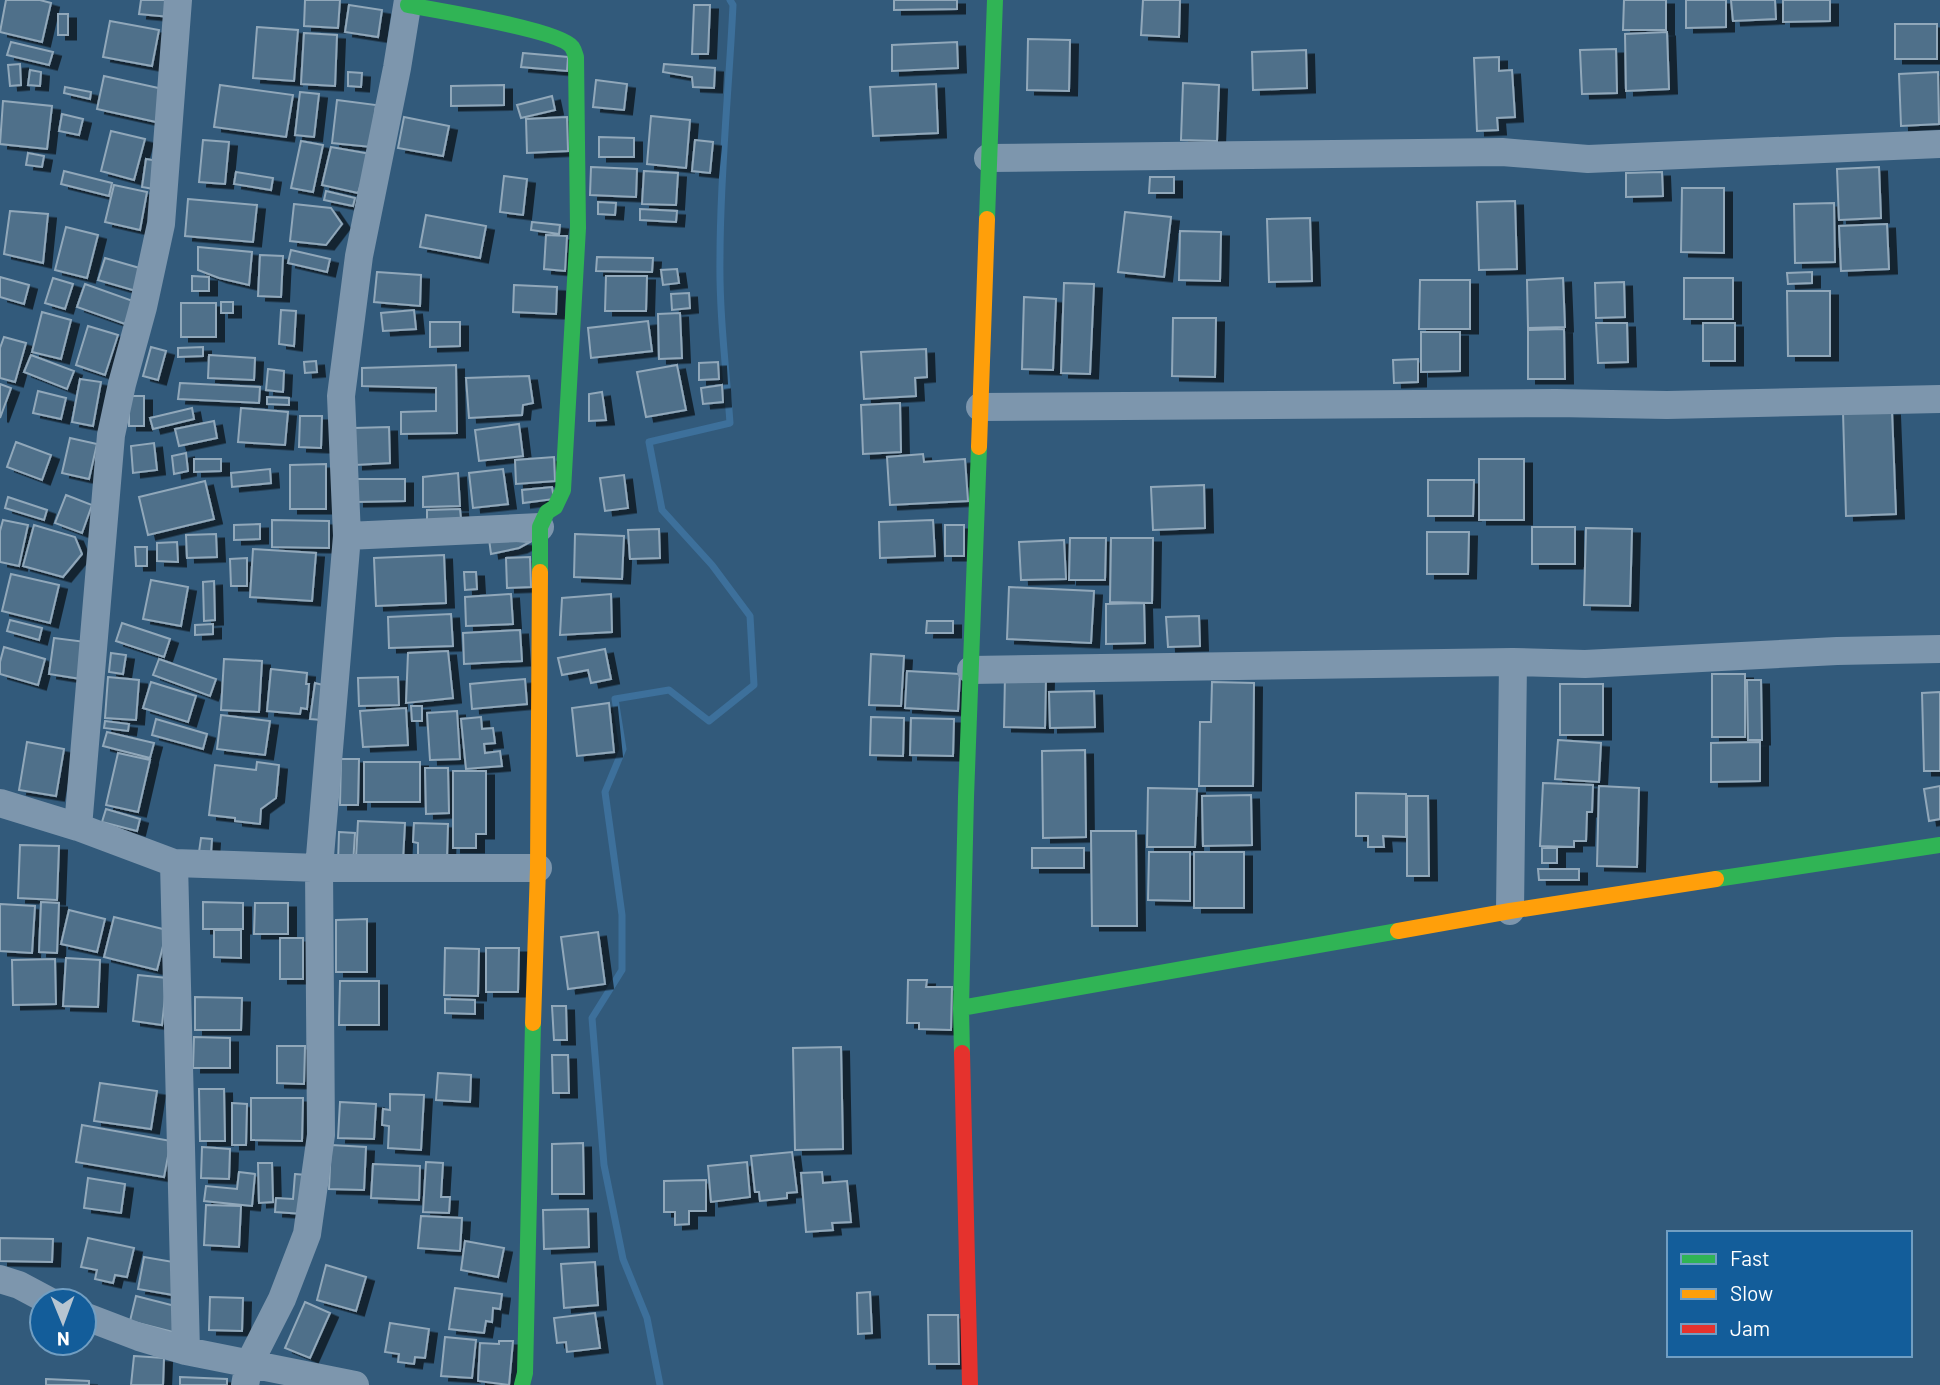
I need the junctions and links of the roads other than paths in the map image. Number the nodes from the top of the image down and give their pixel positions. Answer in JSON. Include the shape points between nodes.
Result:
{"nodes":[{"id":1,"x":178,"y":0,"type":"edge"},
{"id":2,"x":995,"y":0,"type":"edge"},
{"id":3,"x":408,"y":3,"type":"edge"},
{"id":4,"x":1940,"y":144,"type":"edge"},
{"id":5,"x":988,"y":158,"type":"junction"},
{"id":6,"x":1940,"y":398,"type":"edge"},
{"id":7,"x":979,"y":407,"type":"junction"},
{"id":8,"x":540,"y":527,"type":"junction"},
{"id":9,"x":347,"y":536,"type":"junction"},
{"id":10,"x":1940,"y":649,"type":"edge"},
{"id":11,"x":1513,"y":662,"type":"junction"},
{"id":12,"x":971,"y":670,"type":"junction"},
{"id":13,"x":0,"y":803,"type":"edge"},
{"id":14,"x":78,"y":827,"type":"junction"},
{"id":15,"x":1940,"y":845,"type":"edge"},
{"id":16,"x":174,"y":863,"type":"junction"},
{"id":17,"x":319,"y":868,"type":"junction"},
{"id":18,"x":538,"y":868,"type":"junction"},
{"id":19,"x":1510,"y":911,"type":"junction"},
{"id":20,"x":961,"y":1008,"type":"junction"},
{"id":21,"x":0,"y":1279,"type":"edge"},
{"id":22,"x":28,"y":1289,"type":"edge"},
{"id":23,"x":98,"y":1321,"type":"edge"},
{"id":24,"x":186,"y":1350,"type":"junction"},
{"id":25,"x":247,"y":1374,"type":"edge"},
{"id":26,"x":355,"y":1385,"type":"edge"},
{"id":27,"x":522,"y":1385,"type":"edge"},
{"id":28,"x":970,"y":1385,"type":"edge"}],
"edges":[{"from":1,"to":14,"type":"street","via":[[161,224],[111,435]]},
{"from":2,"to":5,"type":"street"},
{"from":3,"to":8,"type":"street","via":[[563,40],[572,46],[576,57],[578,228],[563,490]]},
{"from":3,"to":9,"type":"street","via":[[359,256],[341,396]]},
{"from":4,"to":5,"type":"street","via":[[1588,159],[1502,152]]},
{"from":5,"to":7,"type":"street"},
{"from":6,"to":7,"type":"street","via":[[1667,405]]},
{"from":7,"to":12,"type":"street"},
{"from":8,"to":9,"type":"street"},
{"from":8,"to":18,"type":"street"},
{"from":9,"to":17,"type":"street"},
{"from":10,"to":11,"type":"street","via":[[1585,664]]},
{"from":11,"to":12,"type":"street"},
{"from":11,"to":19,"type":"street"},
{"from":12,"to":20,"type":"street"},
{"from":13,"to":14,"type":"street"},
{"from":14,"to":16,"type":"street"},
{"from":15,"to":19,"type":"street"},
{"from":16,"to":17,"type":"street"},
{"from":16,"to":24,"type":"street"},
{"from":17,"to":18,"type":"street"},
{"from":17,"to":25,"type":"street","via":[[321,1135],[307,1234]]},
{"from":18,"to":27,"type":"street"},
{"from":19,"to":20,"type":"street"},
{"from":20,"to":28,"type":"street"},
{"from":21,"to":22,"type":"street"},
{"from":23,"to":24,"type":"street"},
{"from":24,"to":25,"type":"street"},
{"from":25,"to":26,"type":"street"}]}
